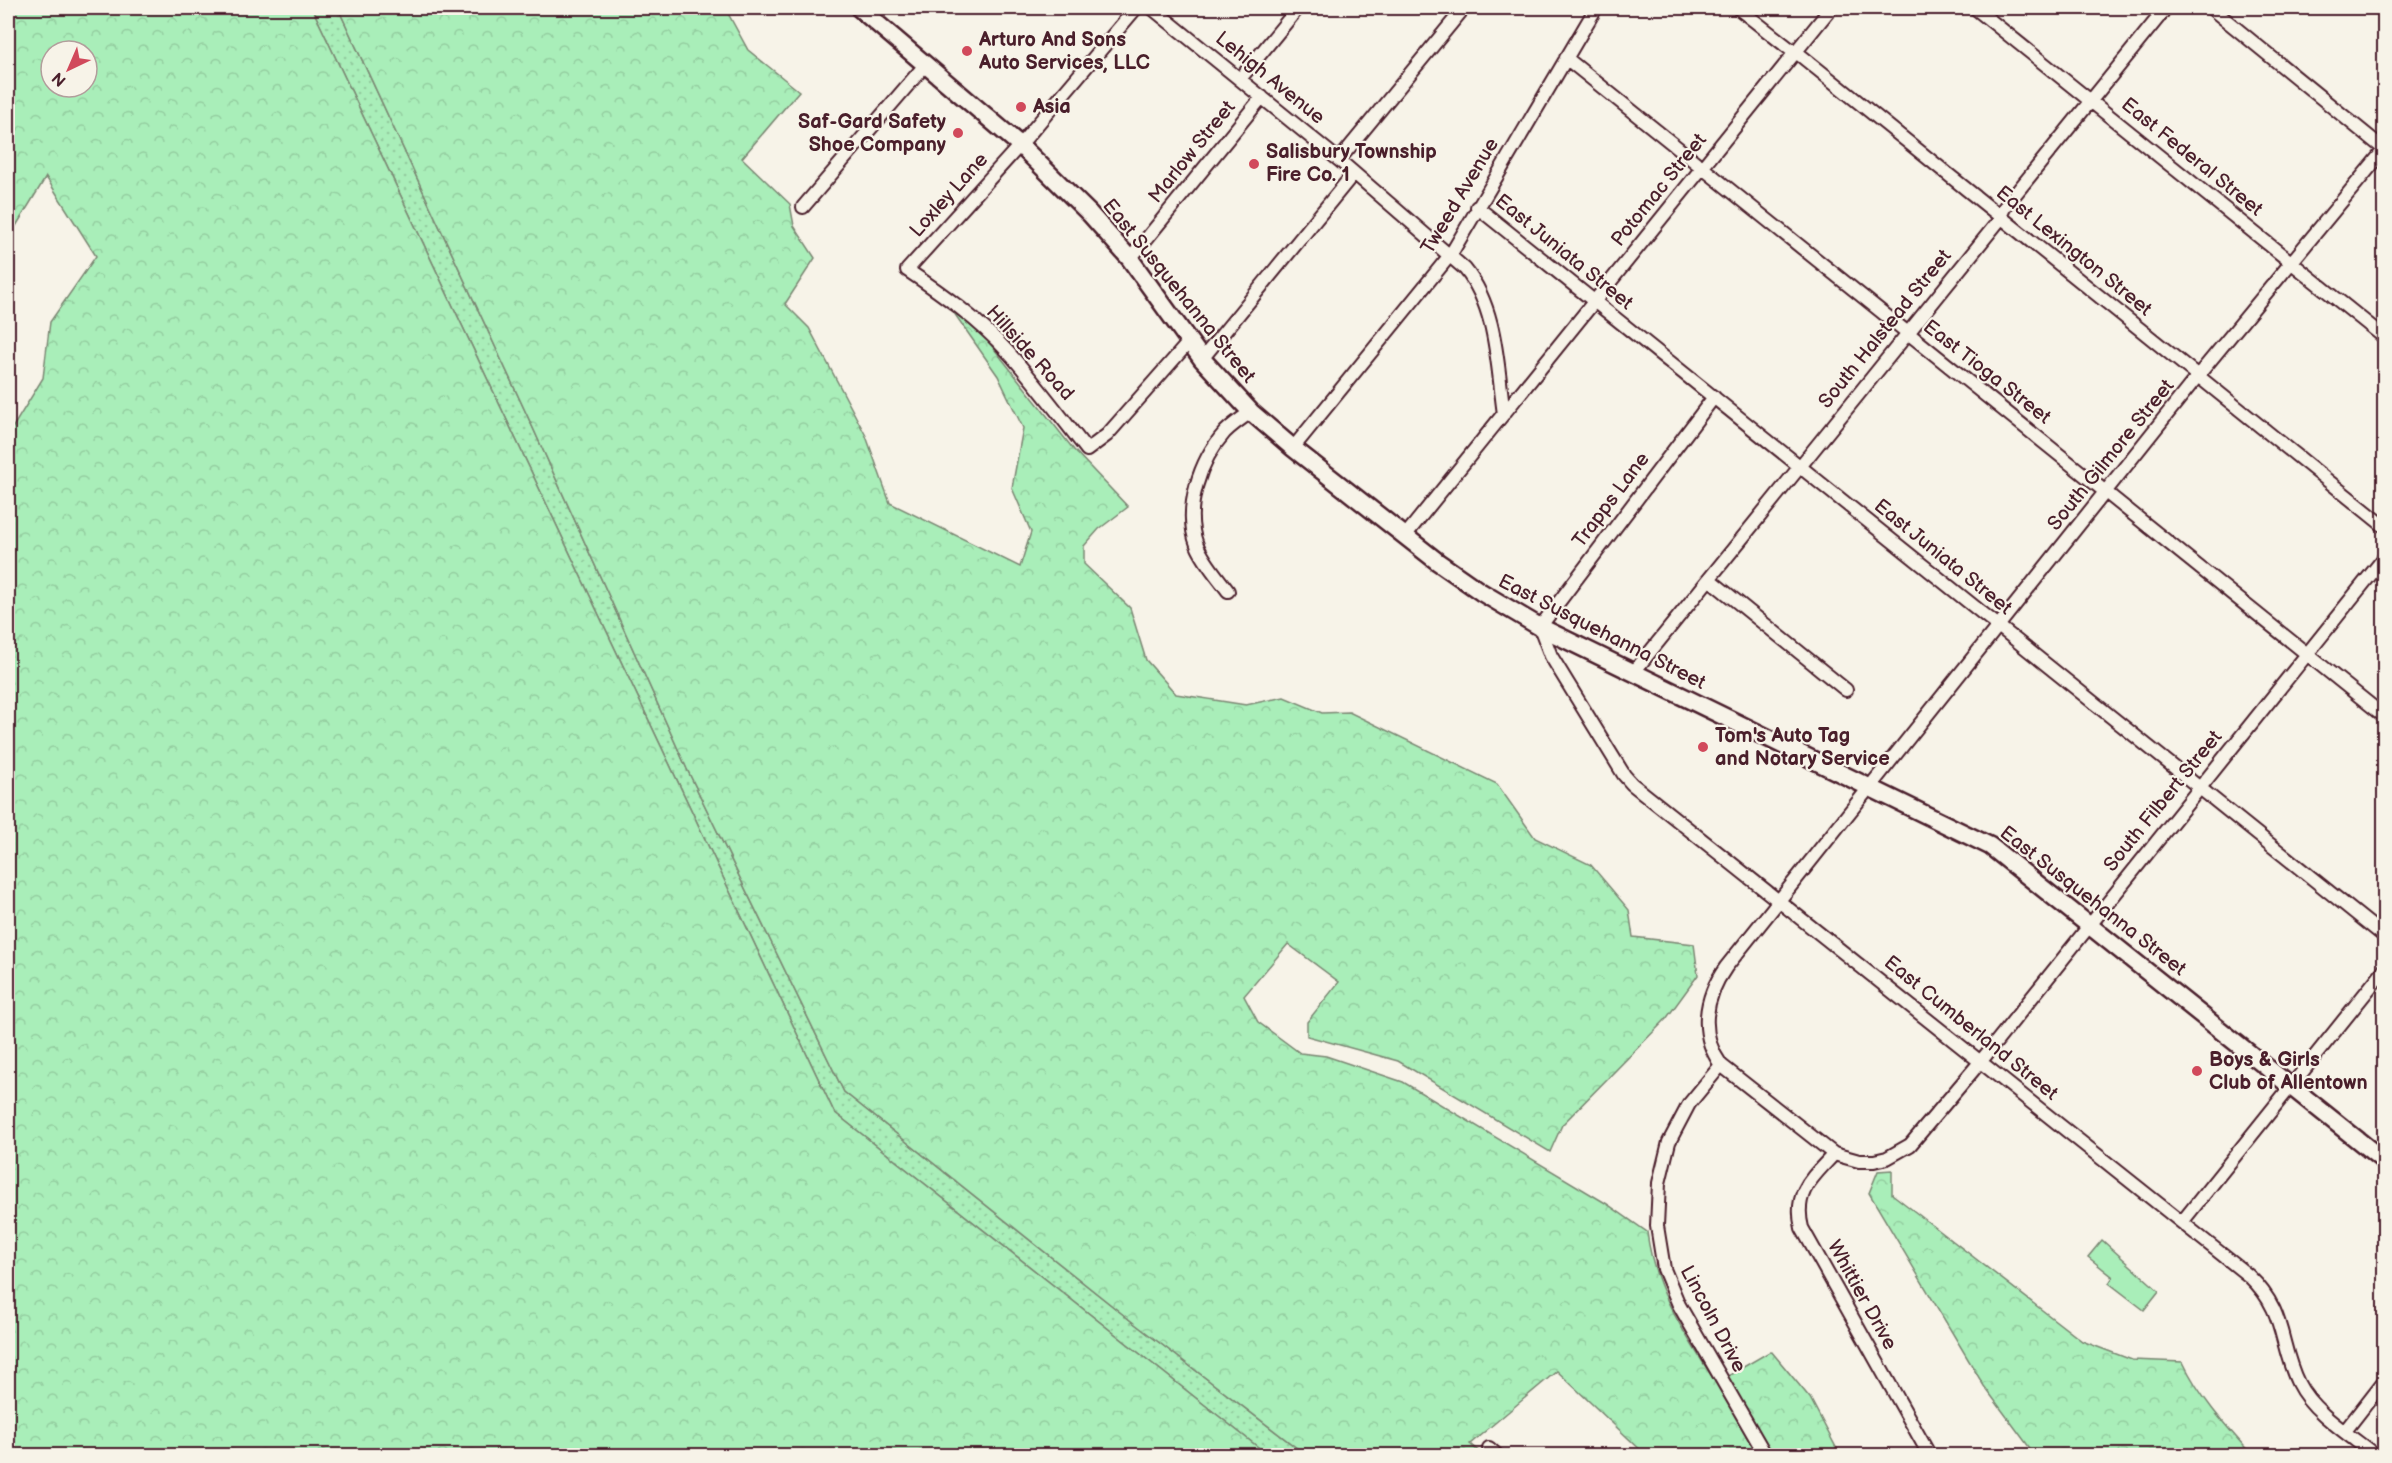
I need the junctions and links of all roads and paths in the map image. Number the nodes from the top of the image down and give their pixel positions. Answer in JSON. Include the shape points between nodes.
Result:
{"nodes":[{"id":1,"x":860,"y":8,"type":"edge"},
{"id":2,"x":1136,"y":8,"type":"edge"},
{"id":3,"x":1152,"y":8,"type":"edge"},
{"id":4,"x":1298,"y":8,"type":"edge"},
{"id":5,"x":1464,"y":8,"type":"edge"},
{"id":6,"x":1596,"y":8,"type":"edge"},
{"id":7,"x":1738,"y":8,"type":"edge"},
{"id":8,"x":1831,"y":8,"type":"edge"},
{"id":9,"x":1975,"y":8,"type":"edge"},
{"id":10,"x":2166,"y":8,"type":"edge"},
{"id":11,"x":2211,"y":8,"type":"edge"},
{"id":12,"x":1795,"y":53,"type":"junction"},
{"id":13,"x":1566,"y":58,"type":"junction"},
{"id":14,"x":926,"y":64,"type":"junction"},
{"id":15,"x":1240,"y":79,"type":"junction"},
{"id":16,"x":1262,"y":97,"type":"junction"},
{"id":17,"x":2092,"y":100,"type":"junction"},
{"id":18,"x":1020,"y":145,"type":"junction"},
{"id":19,"x":2385,"y":149,"type":"edge"},
{"id":20,"x":1339,"y":160,"type":"junction"},
{"id":21,"x":1701,"y":168,"type":"junction"},
{"id":22,"x":1354,"y":172,"type":"junction"},
{"id":23,"x":803,"y":207,"type":"dead end"},
{"id":24,"x":1477,"y":207,"type":"junction"},
{"id":25,"x":2000,"y":216,"type":"junction"},
{"id":26,"x":1451,"y":254,"type":"junction"},
{"id":27,"x":1130,"y":259,"type":"junction"},
{"id":28,"x":2291,"y":263,"type":"junction"},
{"id":29,"x":907,"y":270,"type":"joint"},
{"id":30,"x":1595,"y":302,"type":"junction"},
{"id":31,"x":1906,"y":334,"type":"junction"},
{"id":32,"x":2385,"y":337,"type":"edge"},
{"id":33,"x":1189,"y":342,"type":"junction"},
{"id":34,"x":1202,"y":359,"type":"junction"},
{"id":35,"x":2198,"y":378,"type":"junction"},
{"id":36,"x":1714,"y":397,"type":"junction"},
{"id":37,"x":1251,"y":412,"type":"junction"},
{"id":38,"x":1504,"y":414,"type":"junction"},
{"id":39,"x":1293,"y":448,"type":"junction"},
{"id":40,"x":1799,"y":466,"type":"junction"},
{"id":41,"x":2106,"y":492,"type":"junction"},
{"id":42,"x":2385,"y":526,"type":"edge"},
{"id":43,"x":1405,"y":536,"type":"junction"},
{"id":44,"x":2385,"y":558,"type":"edge"},
{"id":45,"x":1709,"y":579,"type":"junction"},
{"id":46,"x":1228,"y":591,"type":"dead end"},
{"id":47,"x":1540,"y":627,"type":"junction"},
{"id":48,"x":1999,"y":627,"type":"junction"},
{"id":49,"x":2307,"y":653,"type":"junction"},
{"id":50,"x":1633,"y":673,"type":"junction"},
{"id":51,"x":1846,"y":690,"type":"dead end"},
{"id":52,"x":2385,"y":716,"type":"edge"},
{"id":53,"x":1869,"y":787,"type":"junction"},
{"id":54,"x":2199,"y":788,"type":"junction"},
{"id":55,"x":1780,"y":900,"type":"junction"},
{"id":56,"x":2089,"y":924,"type":"junction"},
{"id":57,"x":2385,"y":936,"type":"edge"},
{"id":58,"x":2385,"y":970,"type":"edge"},
{"id":59,"x":1981,"y":1061,"type":"junction"},
{"id":60,"x":1721,"y":1065,"type":"junction"},
{"id":61,"x":2290,"y":1085,"type":"junction"},
{"id":62,"x":1834,"y":1154,"type":"junction"},
{"id":63,"x":2385,"y":1161,"type":"edge"},
{"id":64,"x":2182,"y":1222,"type":"junction"},
{"id":65,"x":2385,"y":1381,"type":"edge"},
{"id":66,"x":2345,"y":1431,"type":"junction"},
{"id":67,"x":1766,"y":1455,"type":"edge"},
{"id":68,"x":1930,"y":1455,"type":"edge"},
{"id":69,"x":2376,"y":1455,"type":"edge"}],
"edges":[{"from":1,"to":14,"type":"main road","name":"East Susquehanna Street"},
{"from":2,"to":18,"type":"street","name":"Loxley Lane"},
{"from":3,"to":15,"type":"street","name":"Lehigh Avenue"},
{"from":4,"to":15,"type":"street","name":"Marlow Street"},
{"from":5,"to":20,"type":"street"},
{"from":6,"to":13,"type":"street","name":"Tweed Avenue"},
{"from":7,"to":12,"type":"street","name":"East Lexington Street"},
{"from":8,"to":12,"type":"street","name":"Potomac Street"},
{"from":9,"to":17,"type":"street","name":"East Federal Street"},
{"from":10,"to":17,"type":"street","name":"South Halstead Street"},
{"from":11,"to":19,"type":"street"},
{"from":12,"to":21,"type":"street","name":"Potomac Street"},
{"from":12,"to":25,"type":"street","name":"East Lexington Street"},
{"from":13,"to":21,"type":"street","name":"East Tioga Street"},
{"from":13,"to":24,"type":"street","name":"Tweed Avenue"},
{"from":14,"to":18,"type":"main road","name":"East Susquehanna Street"},
{"from":14,"to":23,"type":"street"},
{"from":15,"to":16,"type":"street","name":"Lehigh Avenue"},
{"from":16,"to":20,"type":"street","name":"Lehigh Avenue"},
{"from":16,"to":27,"type":"street","name":"Marlow Street"},
{"from":17,"to":25,"type":"street","name":"South Halstead Street"},
{"from":17,"to":28,"type":"street","name":"East Federal Street"},
{"from":18,"to":27,"type":"main road","name":"East Susquehanna Street"},
{"from":18,"to":29,"type":"street","name":"Loxley Lane"},
{"from":19,"to":28,"type":"street","name":"South Gilmore Street"},
{"from":20,"to":22,"type":"street","name":"Lehigh Avenue"},
{"from":21,"to":30,"type":"street","name":"Potomac Street"},
{"from":21,"to":31,"type":"street","name":"East Tioga Street"},
{"from":22,"to":26,"type":"street","name":"Lehigh Avenue"},
{"from":22,"to":34,"type":"street"},
{"from":24,"to":26,"type":"street","name":"Tweed Avenue"},
{"from":24,"to":30,"type":"street","name":"East Juniata Street"},
{"from":25,"to":31,"type":"street","name":"South Halstead Street"},
{"from":25,"to":35,"type":"street","name":"East Lexington Street"},
{"from":26,"to":38,"type":"street","name":"Lehigh Avenue","via":[[1474,280],[1487,306]]},
{"from":26,"to":39,"type":"street","name":"Tweed Avenue"},
{"from":27,"to":33,"type":"main road","name":"East Susquehanna Street"},
{"from":28,"to":32,"type":"street","name":"East Federal Street"},
{"from":28,"to":35,"type":"street","name":"South Gilmore Street"},
{"from":29,"to":33,"type":"street","name":"Hillside Road","via":[[950,300],[1006,351],[1087,450],[1107,435]]},
{"from":30,"to":36,"type":"street","name":"East Juniata Street"},
{"from":30,"to":38,"type":"street","name":"Potomac Street"},
{"from":31,"to":40,"type":"street","name":"South Halstead Street"},
{"from":31,"to":41,"type":"street","name":"East Tioga Street"},
{"from":33,"to":34,"type":"main road","name":"East Susquehanna Street"},
{"from":34,"to":37,"type":"main road","name":"East Susquehanna Street"},
{"from":35,"to":41,"type":"street","name":"South Gilmore Street"},
{"from":35,"to":42,"type":"street","name":"East Lexington Street"},
{"from":36,"to":40,"type":"street","name":"East Juniata Street"},
{"from":36,"to":47,"type":"street","name":"Trapps Lane"},
{"from":37,"to":39,"type":"main road","name":"East Susquehanna Street"},
{"from":37,"to":46,"type":"street","via":[[1226,432],[1205,461],[1192,507],[1196,543]]},
{"from":38,"to":43,"type":"street","name":"Potomac Street"},
{"from":39,"to":43,"type":"main road","name":"East Susquehanna Street"},
{"from":40,"to":45,"type":"street","name":"South Halstead Street"},
{"from":40,"to":48,"type":"street","name":"East Juniata Street"},
{"from":41,"to":48,"type":"street","name":"South Gilmore Street"},
{"from":41,"to":49,"type":"street","name":"East Tioga Street"},
{"from":43,"to":47,"type":"main road","name":"East Susquehanna Street","via":[[1481,592]]},
{"from":44,"to":49,"type":"street","name":"South Filbert Street"},
{"from":45,"to":50,"type":"street","name":"South Halstead Street"},
{"from":45,"to":51,"type":"street"},
{"from":47,"to":50,"type":"main road","name":"East Susquehanna Street"},
{"from":47,"to":55,"type":"street","name":"East Cumberland Street","via":[[1551,656],[1624,775]]},
{"from":48,"to":53,"type":"street","name":"South Gilmore Street"},
{"from":48,"to":54,"type":"street","name":"East Juniata Street"},
{"from":49,"to":52,"type":"street","name":"East Tioga Street"},
{"from":49,"to":54,"type":"street","name":"South Filbert Street"},
{"from":50,"to":53,"type":"main road","name":"East Susquehanna Street"},
{"from":53,"to":55,"type":"street","name":"South Gilmore Street"},
{"from":53,"to":56,"type":"main road","name":"East Susquehanna Street","via":[[1990,846]]},
{"from":54,"to":56,"type":"street","name":"South Filbert Street"},
{"from":54,"to":57,"type":"street","name":"East Juniata Street"},
{"from":55,"to":59,"type":"street","name":"East Cumberland Street"},
{"from":55,"to":60,"type":"street","via":[[1725,968],[1711,993],[1707,1036]]},
{"from":56,"to":59,"type":"street","name":"South Filbert Street"},
{"from":56,"to":61,"type":"main road","name":"East Susquehanna Street"},
{"from":58,"to":61,"type":"street"},
{"from":59,"to":62,"type":"street","name":"South Filbert Street","via":[[1919,1137],[1899,1153],[1874,1161]]},
{"from":59,"to":64,"type":"street","name":"East Cumberland Street"},
{"from":60,"to":62,"type":"street"},
{"from":60,"to":67,"type":"street","name":"Lincoln Drive","via":[[1689,1104],[1668,1142],[1659,1183],[1658,1226],[1665,1269],[1679,1305]]},
{"from":61,"to":63,"type":"main road","name":"East Susquehanna Street"},
{"from":61,"to":64,"type":"street"},
{"from":62,"to":68,"type":"street","name":"Whittier Drive","via":[[1802,1196],[1802,1228]]},
{"from":64,"to":66,"type":"street","name":"East Cumberland Street","via":[[2260,1286],[2276,1312],[2293,1370],[2305,1395]]},
{"from":65,"to":66,"type":"street"},
{"from":66,"to":69,"type":"street","name":"East Cumberland Street"}]}
